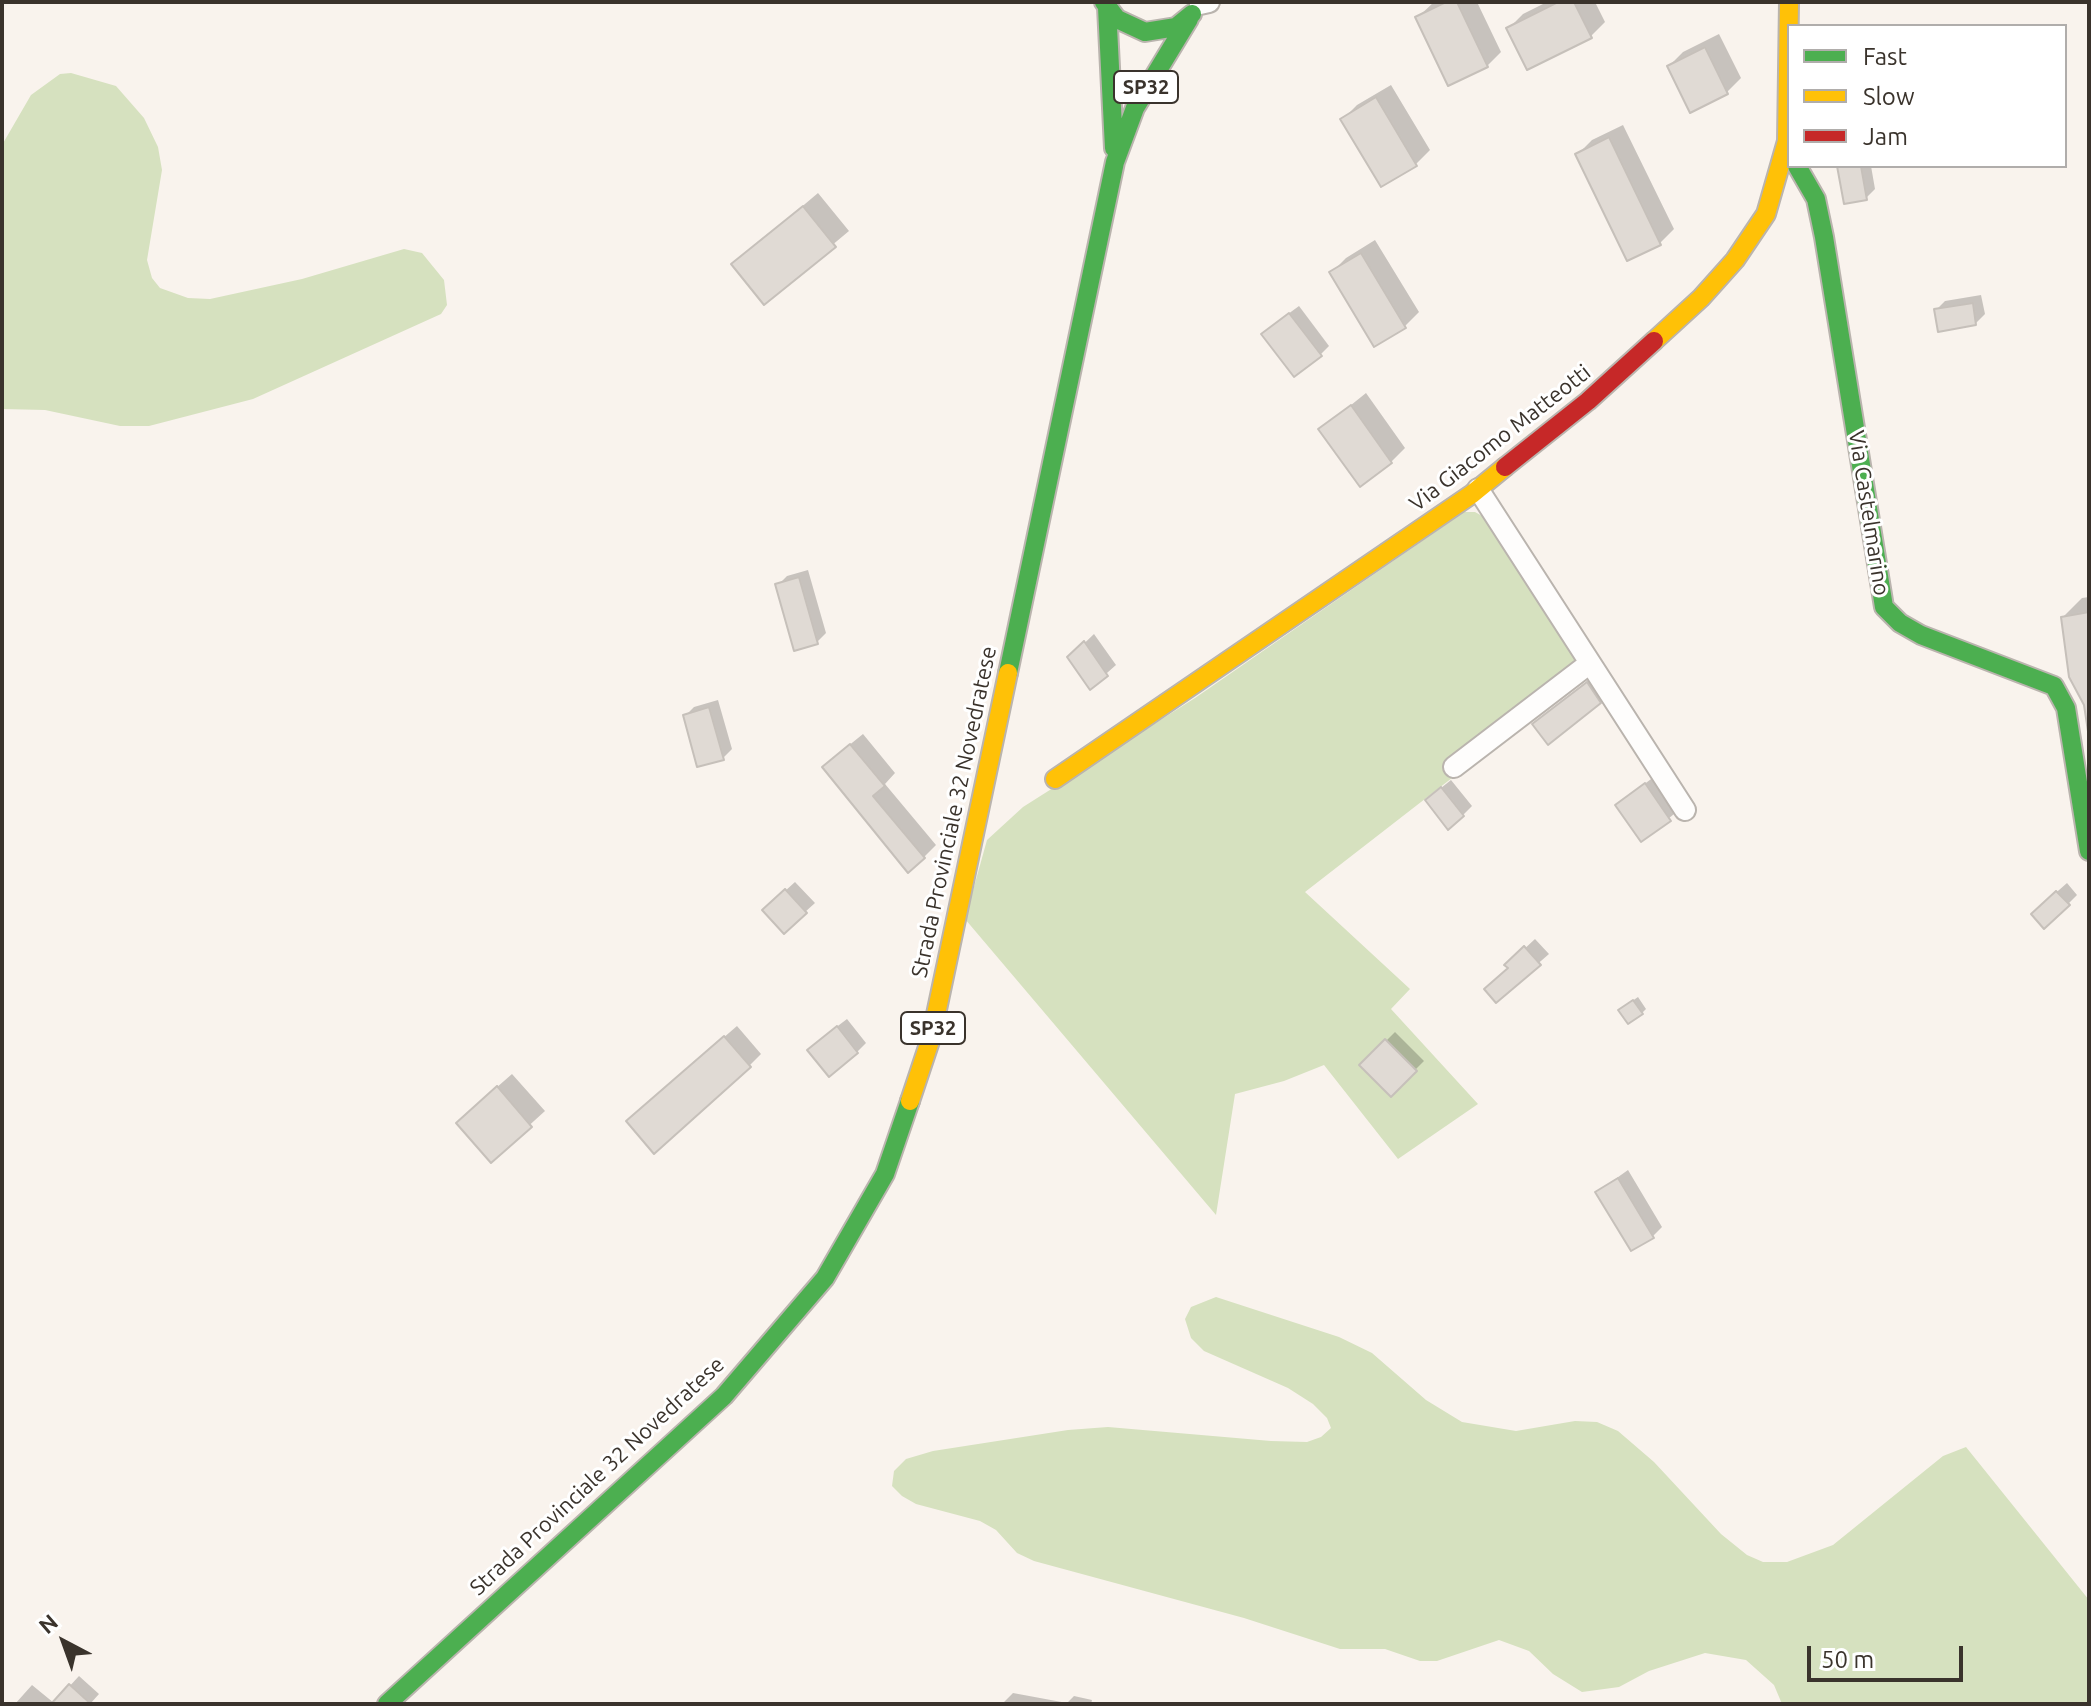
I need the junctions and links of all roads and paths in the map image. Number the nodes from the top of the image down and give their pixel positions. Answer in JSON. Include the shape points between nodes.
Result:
{"nodes":[{"id":1,"x":1106,"y":4,"type":"edge"},
{"id":2,"x":1200,"y":7,"type":"edge"},
{"id":3,"x":1115,"y":162,"type":"junction"},
{"id":4,"x":1787,"y":165,"type":"edge"},
{"id":5,"x":1796,"y":168,"type":"edge"},
{"id":6,"x":1478,"y":489,"type":"junction"},
{"id":7,"x":1590,"y":663,"type":"junction"},
{"id":8,"x":1454,"y":767,"type":"dead end"},
{"id":9,"x":1055,"y":779,"type":"dead end"},
{"id":10,"x":1685,"y":810,"type":"dead end"},
{"id":11,"x":2089,"y":851,"type":"edge"},
{"id":12,"x":387,"y":1704,"type":"edge"}],
"edges":[{"from":1,"to":2,"type":"main road","via":[[1117,19],[1145,32],[1161,32]]},
{"from":1,"to":3,"type":"main road","name":"Strada Provinciale 32 Novedratese","number":"SP32"},
{"from":2,"to":3,"type":"main road","name":"Strada Provinciale 32 Novedratese","number":"SP32","via":[[1141,96]]},
{"from":3,"to":12,"type":"main road","name":"Strada Provinciale 32 Novedratese","number":"SP32","via":[[931,1038],[885,1174],[825,1278],[724,1396]]},
{"from":4,"to":6,"type":"main road","name":"Via Giacomo Matteotti","via":[[1766,214],[1701,298],[1588,401]]},
{"from":5,"to":11,"type":"main road","name":"Via Castelmarino","via":[[1816,199],[1821,224],[1884,607],[1921,635],[2054,686],[2066,708]]},
{"from":6,"to":7,"type":"street"},
{"from":6,"to":9,"type":"main road","name":"Via Giacomo Matteotti"},
{"from":7,"to":8,"type":"street"},
{"from":7,"to":10,"type":"street"}]}
